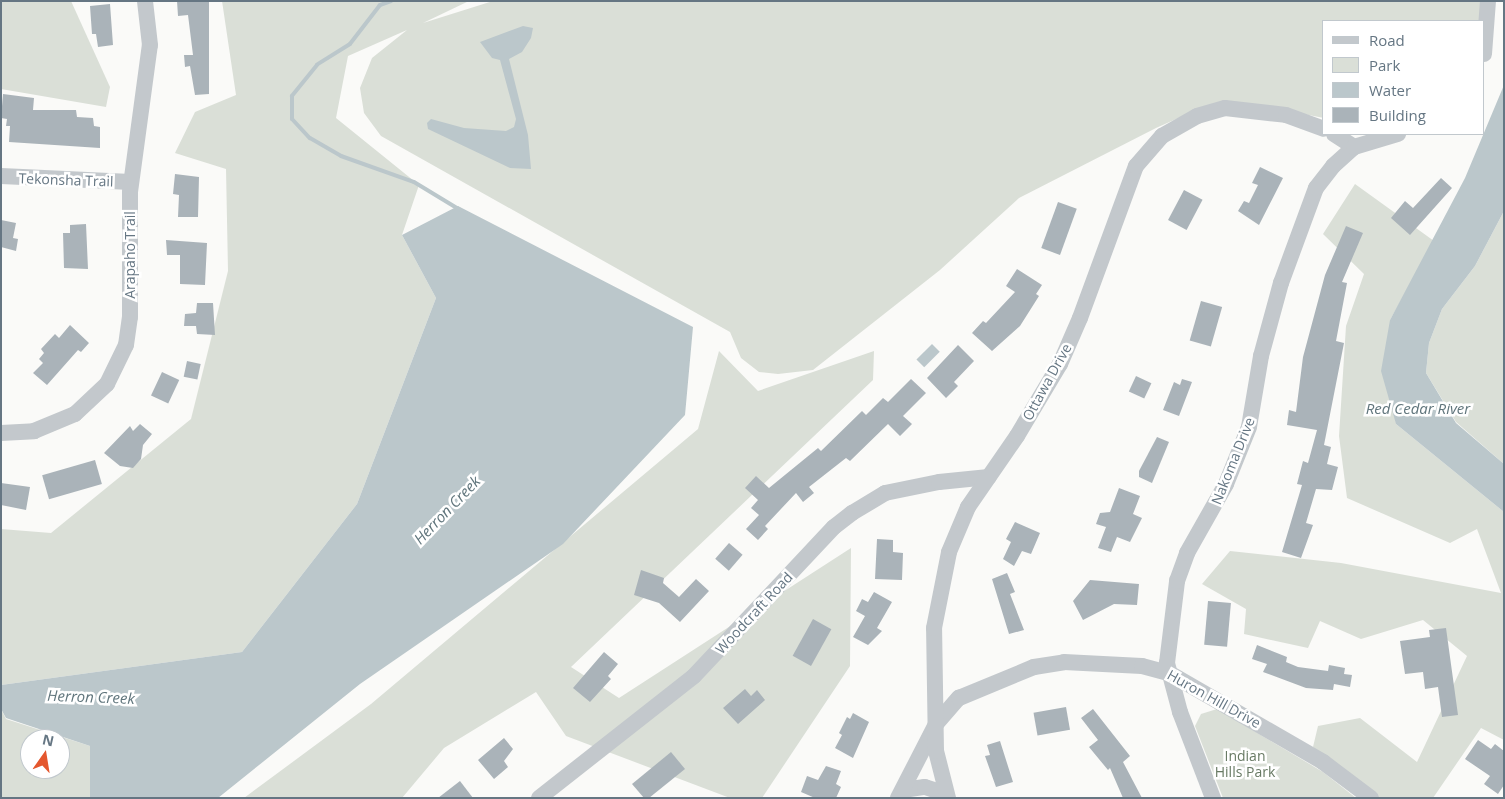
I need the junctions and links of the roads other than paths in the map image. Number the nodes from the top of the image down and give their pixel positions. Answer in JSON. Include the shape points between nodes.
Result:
{"nodes":[{"id":1,"x":145,"y":1,"type":"edge"},
{"id":2,"x":1488,"y":1,"type":"edge"},
{"id":3,"x":1485,"y":41,"type":"edge"},
{"id":4,"x":1322,"y":128,"type":"edge"},
{"id":5,"x":1336,"y":135,"type":"edge"},
{"id":6,"x":1395,"y":135,"type":"edge"},
{"id":7,"x":1354,"y":147,"type":"junction"},
{"id":8,"x":1,"y":176,"type":"edge"},
{"id":9,"x":131,"y":182,"type":"junction"},
{"id":10,"x":1,"y":433,"type":"edge"},
{"id":11,"x":989,"y":477,"type":"junction"},
{"id":12,"x":1169,"y":673,"type":"junction"},
{"id":13,"x":936,"y":724,"type":"junction"},
{"id":14,"x":900,"y":794,"type":"edge"},
{"id":15,"x":947,"y":796,"type":"edge"},
{"id":16,"x":539,"y":798,"type":"edge"},
{"id":17,"x":1213,"y":798,"type":"edge"},
{"id":18,"x":1371,"y":798,"type":"edge"}],
"edges":[{"from":1,"to":9,"type":"street","name":"Arapaho Trail","via":[[149,26],[148,64]]},
{"from":2,"to":3,"type":"street"},
{"from":4,"to":11,"type":"street","name":"Ottawa Drive","via":[[1286,115],[1225,108],[1183,122],[1148,149],[1132,175],[1060,364],[1018,436]]},
{"from":5,"to":7,"type":"street"},
{"from":6,"to":7,"type":"street","name":"Nakoma Drive"},
{"from":7,"to":12,"type":"street","name":"Nakoma Drive","via":[[1316,188],[1291,248],[1260,356],[1249,427],[1226,484],[1187,553],[1177,581],[1167,652]]},
{"from":8,"to":9,"type":"street","name":"Tekonsha Trail"},
{"from":9,"to":10,"type":"street","name":"Arapaho Trail","via":[[129,324],[126,346],[114,372],[97,395],[62,421],[34,431]]},
{"from":11,"to":13,"type":"street","name":"Ottawa Drive","via":[[955,535],[940,589],[934,628]]},
{"from":11,"to":16,"type":"street","name":"Woodcraft Road","via":[[939,482],[885,493],[852,514],[834,527],[694,676]]},
{"from":12,"to":13,"type":"street","name":"Huron Hill Drive","via":[[1142,666],[1064,662],[1043,665],[967,693],[951,704]]},
{"from":12,"to":17,"type":"street","name":"Nakoma Drive","via":[[1182,721]]},
{"from":12,"to":18,"type":"street","name":"Huron Hill Drive","via":[[1323,762]]},
{"from":13,"to":14,"type":"street","name":"Huron Hill Drive"},
{"from":13,"to":15,"type":"street","name":"Ottawa Drive","via":[[938,764]]},
{"from":14,"to":15,"type":"street","via":[[925,787]]}]}
